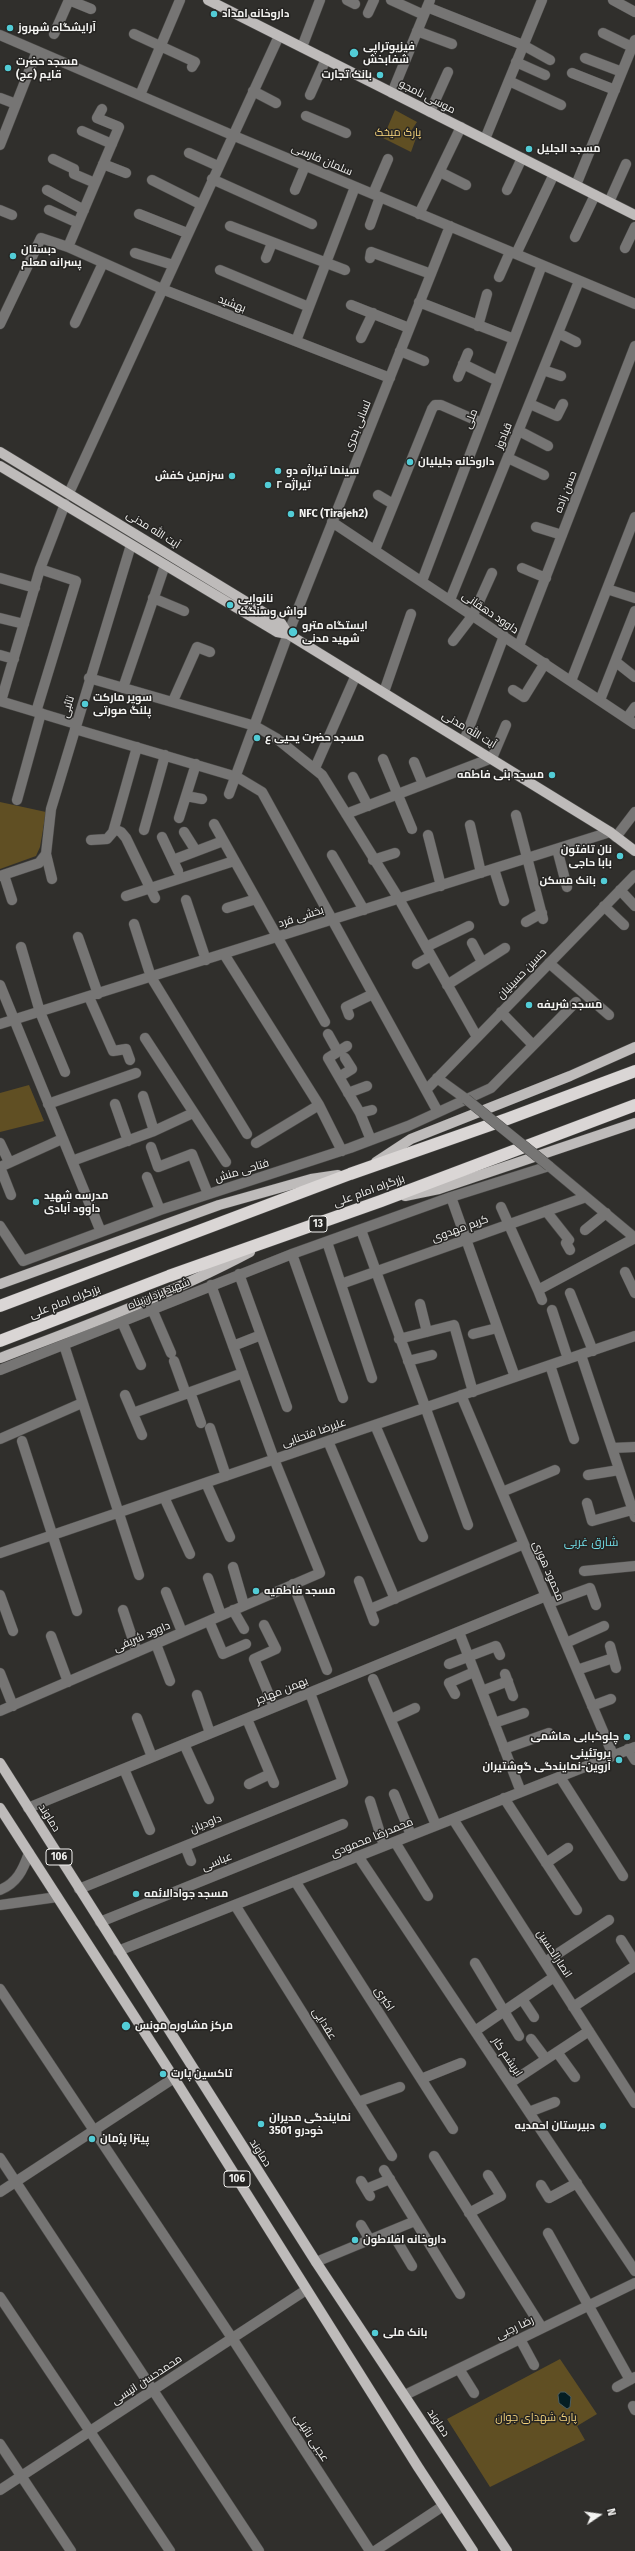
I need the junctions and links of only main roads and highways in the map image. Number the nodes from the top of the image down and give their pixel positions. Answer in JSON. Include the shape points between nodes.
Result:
{"nodes":[{"id":1,"x":208,"y":0,"type":"edge"},
{"id":2,"x":635,"y":214,"type":"edge"},
{"id":3,"x":0,"y":452,"type":"edge"},
{"id":4,"x":0,"y":466,"type":"edge"},
{"id":5,"x":69,"y":493,"type":"junction"},
{"id":6,"x":65,"y":504,"type":"junction"},
{"id":7,"x":137,"y":534,"type":"junction"},
{"id":8,"x":131,"y":545,"type":"junction"},
{"id":9,"x":288,"y":634,"type":"junction"},
{"id":10,"x":635,"y":851,"type":"edge"},
{"id":11,"x":635,"y":1049,"type":"edge"},
{"id":12,"x":635,"y":1071,"type":"edge"},
{"id":13,"x":635,"y":1105,"type":"edge"},
{"id":14,"x":635,"y":1123,"type":"edge"},
{"id":15,"x":367,"y":1168,"type":"junction"},
{"id":16,"x":350,"y":1174,"type":"junction"},
{"id":17,"x":381,"y":1201,"type":"junction"},
{"id":18,"x":272,"y":1240,"type":"junction"},
{"id":19,"x":0,"y":1284,"type":"edge"},
{"id":20,"x":0,"y":1306,"type":"edge"},
{"id":21,"x":0,"y":1342,"type":"edge"},
{"id":22,"x":0,"y":1358,"type":"edge"},
{"id":23,"x":0,"y":1763,"type":"edge"},
{"id":24,"x":0,"y":1808,"type":"edge"},
{"id":25,"x":473,"y":2551,"type":"edge"},
{"id":26,"x":507,"y":2551,"type":"edge"}],
"edges":[{"from":1,"to":2,"type":"main road","name":"موسی نامجو"},
{"from":3,"to":5,"type":"main road","name":"آیت الله مدنی"},
{"from":4,"to":6,"type":"main road","name":"آیت الله مدنی"},
{"from":5,"to":6,"type":"main road"},
{"from":5,"to":7,"type":"main road","name":"آیت الله مدنی"},
{"from":6,"to":8,"type":"main road","name":"آیت الله مدنی"},
{"from":7,"to":8,"type":"main road"},
{"from":7,"to":9,"type":"main road","name":"آیت الله مدنی","via":[[281,624]]},
{"from":8,"to":9,"type":"main road","name":"آیت الله مدنی","via":[[278,632]]},
{"from":9,"to":10,"type":"main road","name":"آیت الله مدنی","via":[[492,758],[613,834]]},
{"from":11,"to":15,"type":"main road","via":[[411,1139]]},
{"from":12,"to":15,"type":"highway","name":"بزرگراه امام علی"},
{"from":13,"to":17,"type":"highway","name":"بزرگراه امام علی","number":"13"},
{"from":14,"to":17,"type":"main road","via":[[439,1189]]},
{"from":15,"to":16,"type":"highway","name":"بزرگراه امام علی"},
{"from":16,"to":19,"type":"main road","via":[[311,1179],[219,1205]]},
{"from":16,"to":20,"type":"highway","name":"بزرگراه امام علی"},
{"from":17,"to":18,"type":"highway","name":"بزرگراه امام علی","number":"13"},
{"from":18,"to":21,"type":"highway","name":"بزرگراه امام علی","number":"13","via":[[169,1276]]},
{"from":18,"to":22,"type":"main road","via":[[215,1271]]},
{"from":23,"to":26,"type":"main road","name":"دماوند","number":"106","via":[[316,2262]]},
{"from":24,"to":25,"type":"main road","number":"106"}]}
